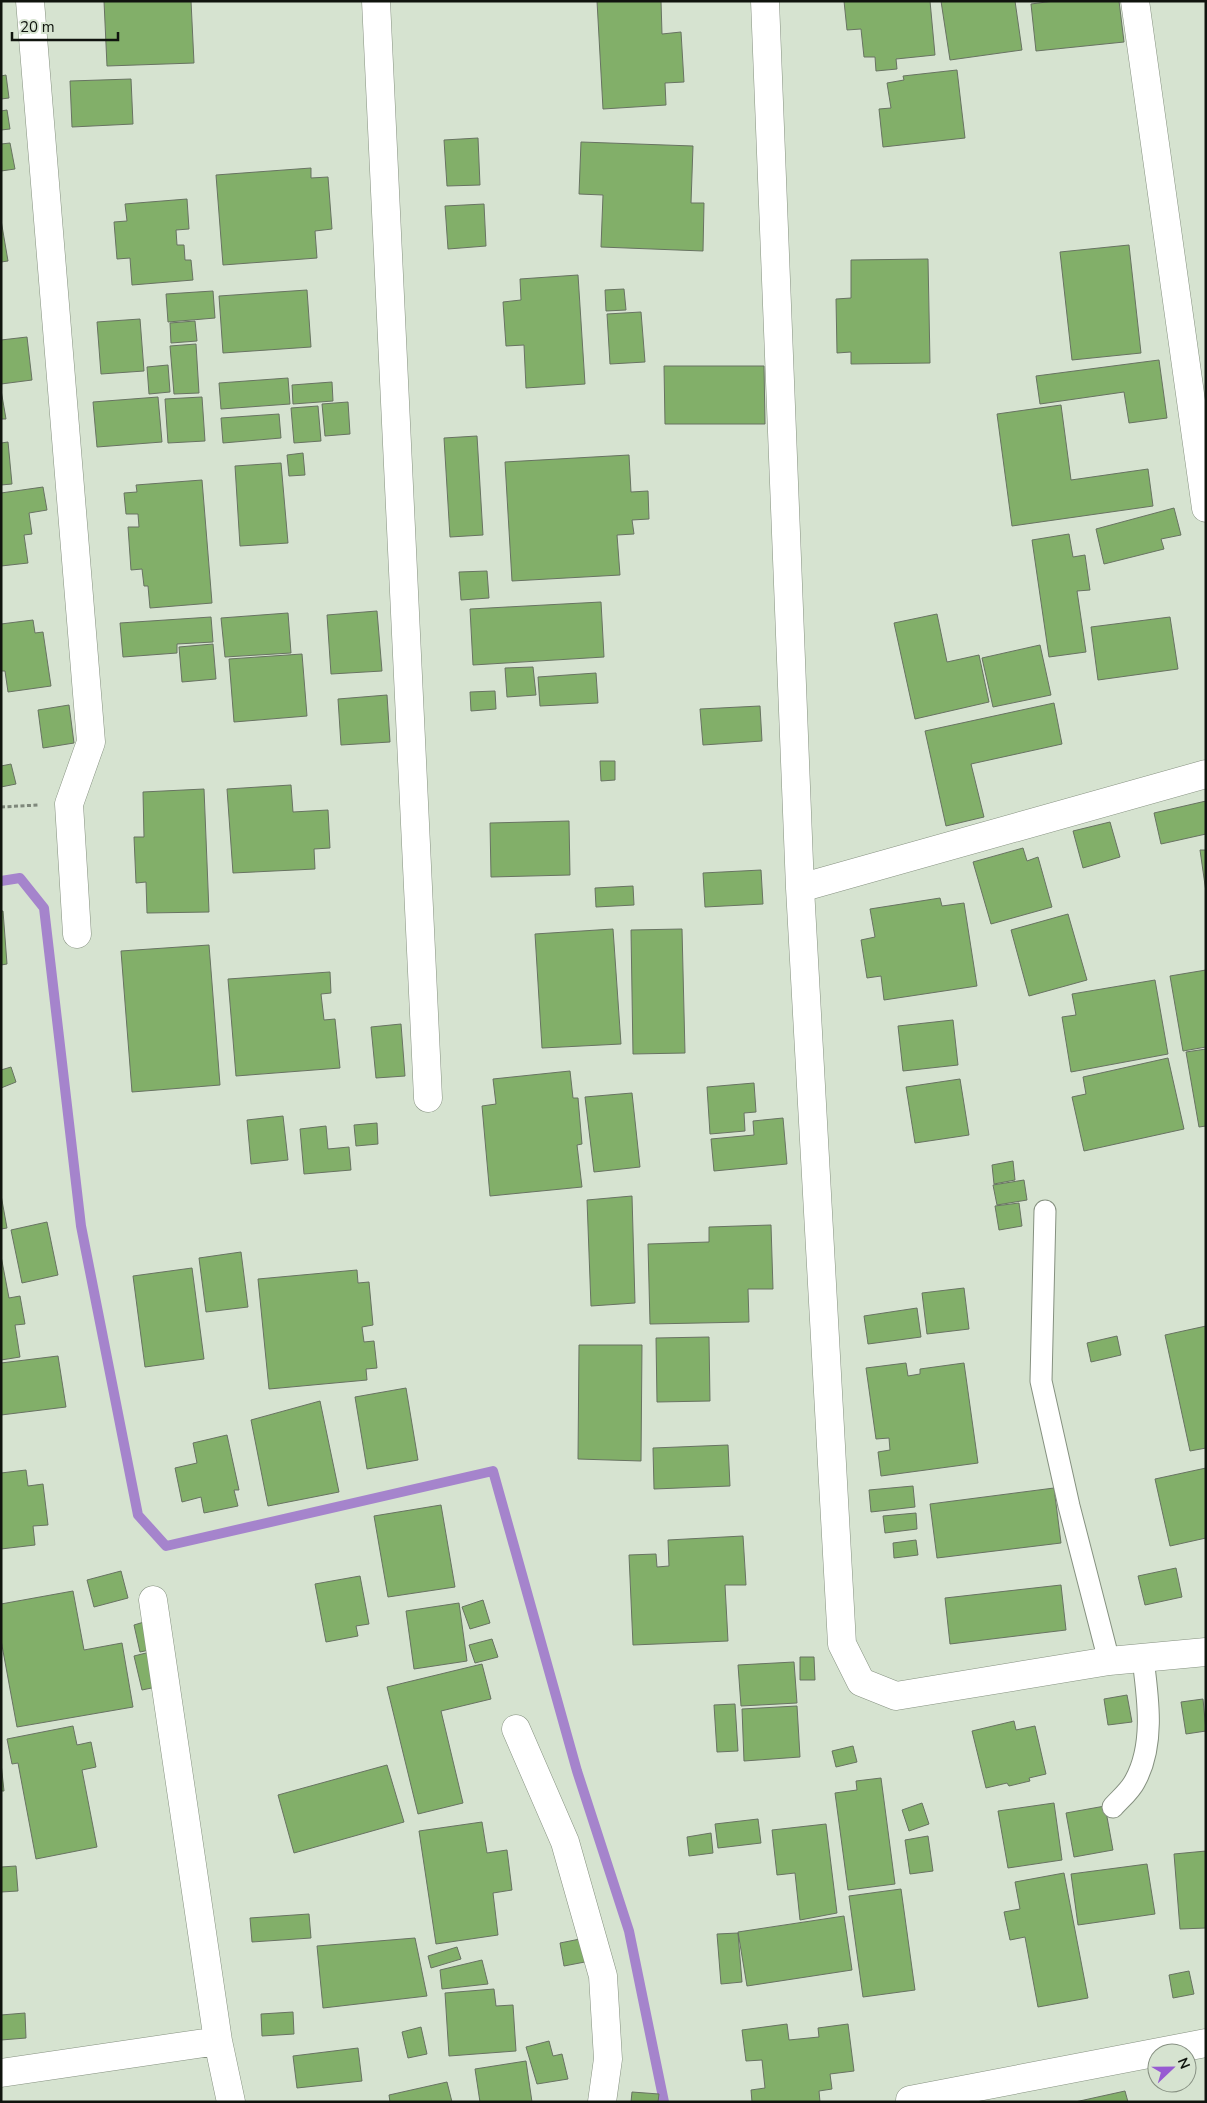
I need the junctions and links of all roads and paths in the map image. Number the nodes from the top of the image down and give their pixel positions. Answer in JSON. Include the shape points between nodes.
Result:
{"nodes":[{"id":1,"x":30,"y":1,"type":"edge"},
{"id":2,"x":376,"y":1,"type":"edge"},
{"id":3,"x":765,"y":1,"type":"edge"},
{"id":4,"x":1135,"y":1,"type":"edge"},
{"id":5,"x":1206,"y":508,"type":"edge"},
{"id":6,"x":1206,"y":774,"type":"edge"},
{"id":7,"x":800,"y":888,"type":"junction"},
{"id":8,"x":77,"y":934,"type":"dead end"},
{"id":9,"x":428,"y":1098,"type":"dead end"},
{"id":10,"x":1045,"y":1211,"type":"dead end"},
{"id":11,"x":153,"y":1600,"type":"dead end"},
{"id":12,"x":1206,"y":1652,"type":"edge"},
{"id":13,"x":1143,"y":1659,"type":"junction"},
{"id":14,"x":1109,"y":1661,"type":"junction"},
{"id":15,"x":516,"y":1729,"type":"dead end"},
{"id":16,"x":1112,"y":1807,"type":"dead end"},
{"id":17,"x":218,"y":2040,"type":"junction"},
{"id":18,"x":1206,"y":2043,"type":"edge"},
{"id":19,"x":1,"y":2073,"type":"edge"},
{"id":20,"x":231,"y":2102,"type":"edge"},
{"id":21,"x":602,"y":2102,"type":"edge"},
{"id":22,"x":910,"y":2102,"type":"edge"}],
"edges":[{"from":1,"to":8,"type":"street","via":[[91,742],[69,804]]},
{"from":2,"to":9,"type":"street"},
{"from":3,"to":7,"type":"street"},
{"from":4,"to":5,"type":"street"},
{"from":6,"to":7,"type":"street"},
{"from":7,"to":14,"type":"street","via":[[842,1644],[861,1682],[896,1696]]},
{"from":10,"to":14,"type":"lane","via":[[1041,1381]]},
{"from":11,"to":17,"type":"street"},
{"from":12,"to":13,"type":"street"},
{"from":13,"to":14,"type":"street"},
{"from":13,"to":16,"type":"lane","via":[[1148,1710],[1143,1764],[1135,1783]]},
{"from":15,"to":21,"type":"street","via":[[565,1842],[603,1976],[608,2059]]},
{"from":17,"to":19,"type":"street"},
{"from":17,"to":20,"type":"street"},
{"from":18,"to":22,"type":"street"}]}
